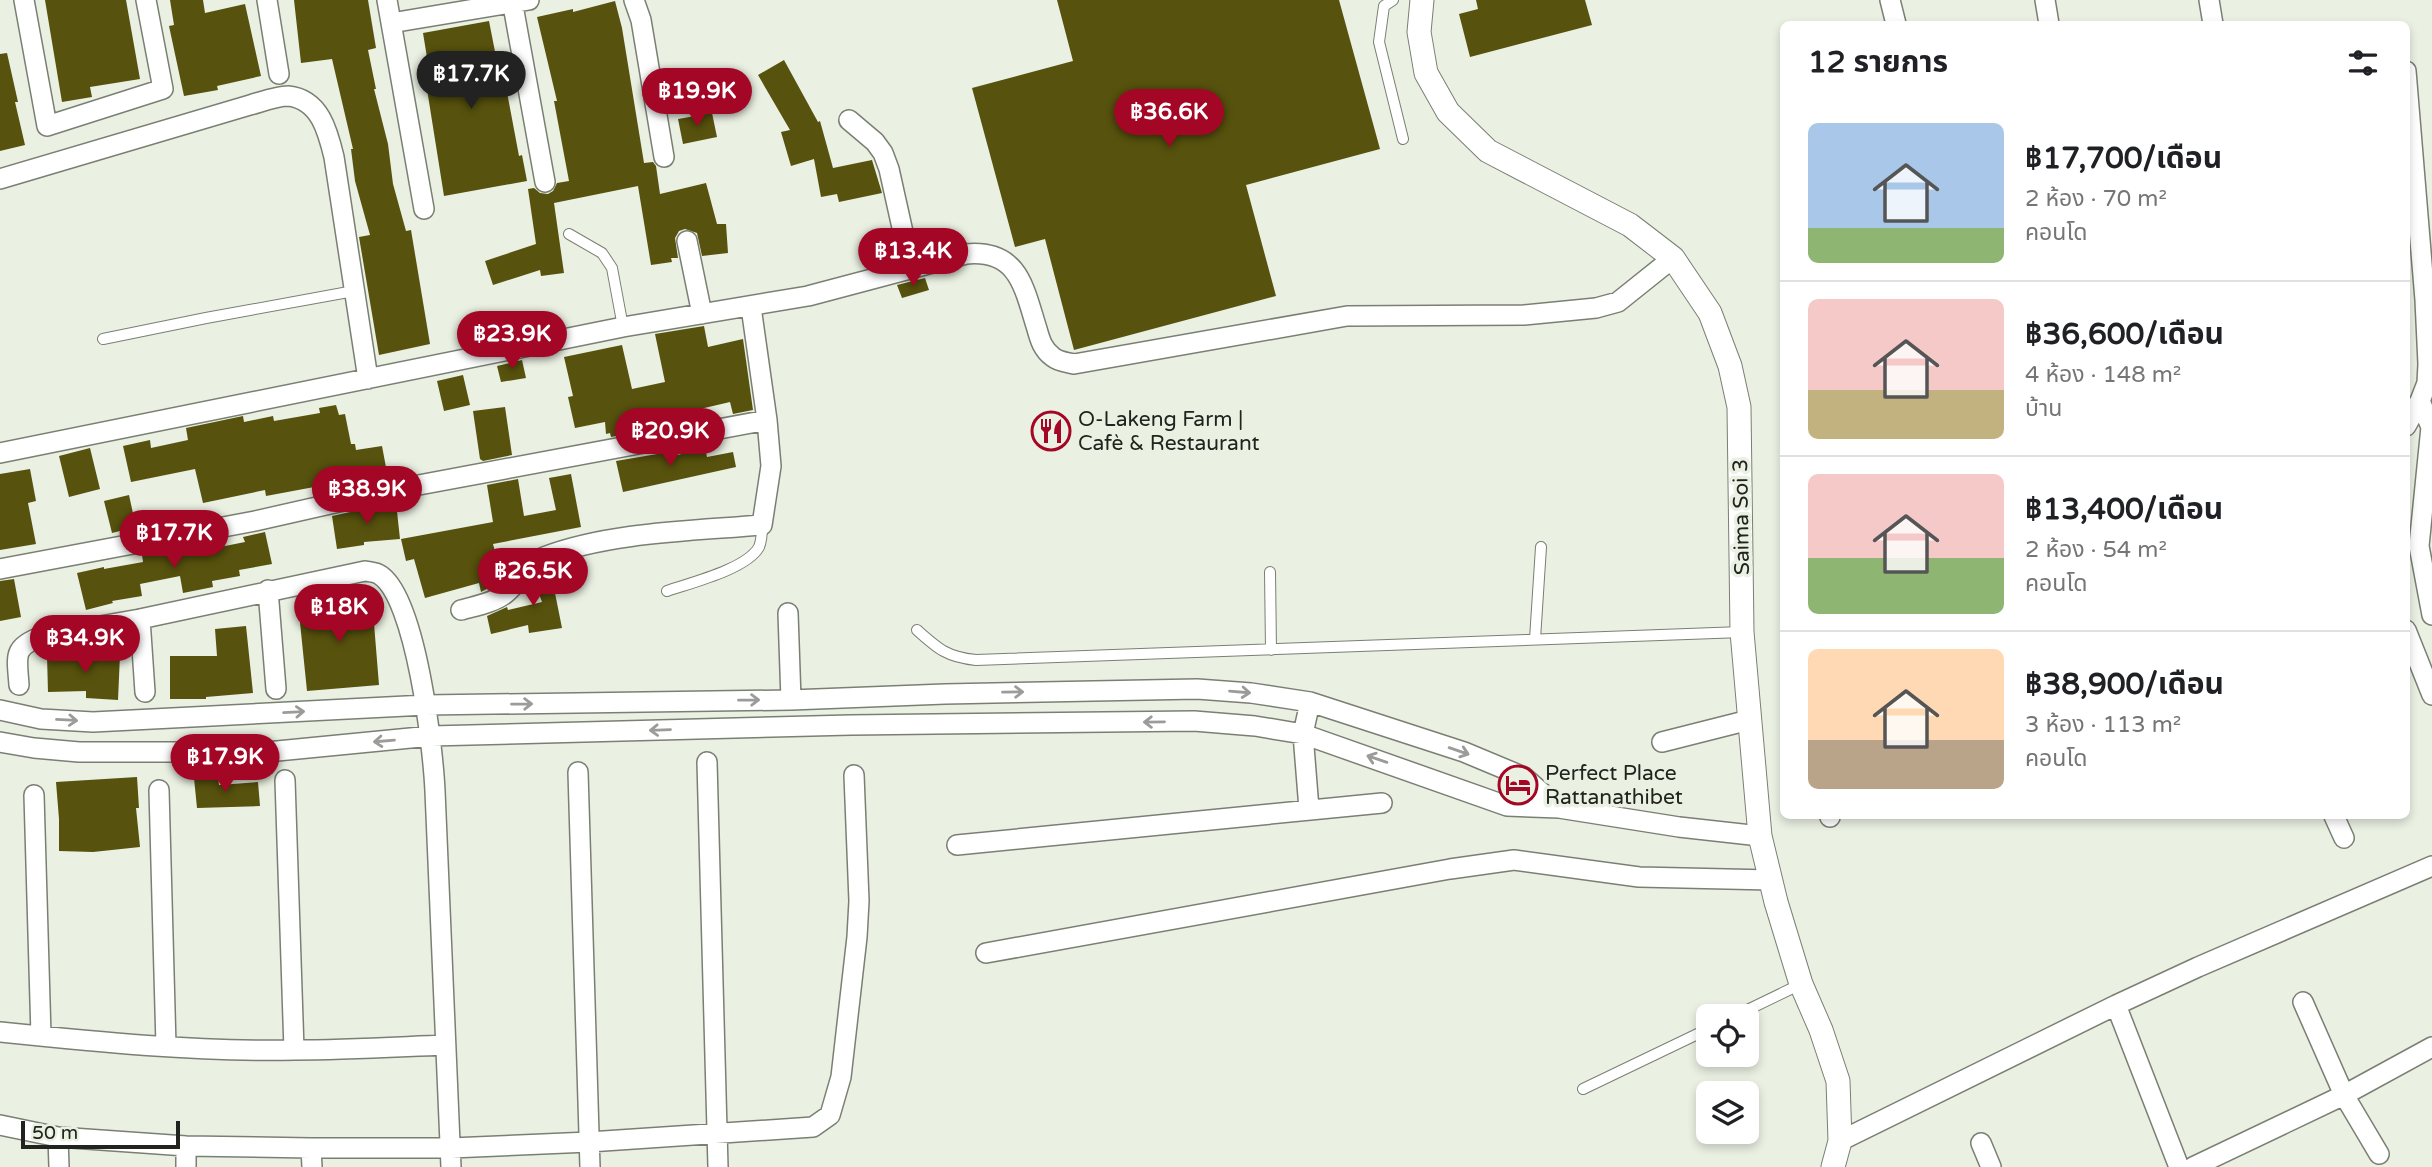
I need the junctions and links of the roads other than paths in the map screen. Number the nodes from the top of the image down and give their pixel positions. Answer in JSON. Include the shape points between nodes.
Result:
{"nodes":[{"id":1,"x":24,"y":0,"type":"edge"},
{"id":2,"x":146,"y":0,"type":"edge"},
{"id":3,"x":267,"y":0,"type":"edge"},
{"id":4,"x":387,"y":0,"type":"edge"},
{"id":5,"x":634,"y":0,"type":"edge"},
{"id":6,"x":1393,"y":0,"type":"edge"},
{"id":7,"x":1422,"y":0,"type":"edge"},
{"id":8,"x":1890,"y":0,"type":"edge"},
{"id":9,"x":2045,"y":0,"type":"edge"},
{"id":10,"x":2209,"y":0,"type":"edge"},
{"id":11,"x":518,"y":1,"type":"edge"},
{"id":12,"x":1895,"y":21,"type":"edge"},
{"id":13,"x":2048,"y":21,"type":"edge"},
{"id":14,"x":2212,"y":21,"type":"edge"},
{"id":15,"x":391,"y":23,"type":"junction"},
{"id":16,"x":279,"y":74,"type":"dead end"},
{"id":17,"x":2410,"y":119,"type":"edge"},
{"id":18,"x":849,"y":120,"type":"dead end"},
{"id":19,"x":1403,"y":139,"type":"dead end"},
{"id":20,"x":664,"y":157,"type":"dead end"},
{"id":21,"x":0,"y":179,"type":"edge"},
{"id":22,"x":545,"y":182,"type":"dead end"},
{"id":23,"x":424,"y":209,"type":"dead end"},
{"id":24,"x":569,"y":234,"type":"dead end"},
{"id":25,"x":687,"y":240,"type":"dead end"},
{"id":26,"x":1673,"y":258,"type":"junction"},
{"id":27,"x":911,"y":268,"type":"junction"},
{"id":28,"x":354,"y":291,"type":"junction"},
{"id":29,"x":755,"y":306,"type":"junction"},
{"id":30,"x":702,"y":314,"type":"junction"},
{"id":31,"x":623,"y":327,"type":"junction"},
{"id":32,"x":103,"y":340,"type":"dead end"},
{"id":33,"x":2430,"y":363,"type":"edge"},
{"id":34,"x":368,"y":379,"type":"junction"},
{"id":35,"x":2420,"y":401,"type":"junction"},
{"id":36,"x":2410,"y":419,"type":"edge"},
{"id":37,"x":767,"y":420,"type":"junction"},
{"id":38,"x":2410,"y":426,"type":"edge"},
{"id":39,"x":2431,"y":427,"type":"edge"},
{"id":40,"x":0,"y":453,"type":"edge"},
{"id":41,"x":762,"y":525,"type":"junction"},
{"id":42,"x":1541,"y":547,"type":"dead end"},
{"id":43,"x":0,"y":569,"type":"edge"},
{"id":44,"x":1270,"y":572,"type":"dead end"},
{"id":45,"x":268,"y":590,"type":"junction"},
{"id":46,"x":667,"y":591,"type":"dead end"},
{"id":47,"x":461,"y":610,"type":"dead end"},
{"id":48,"x":788,"y":613,"type":"dead end"},
{"id":49,"x":2432,"y":615,"type":"edge"},
{"id":50,"x":140,"y":619,"type":"junction"},
{"id":51,"x":917,"y":630,"type":"dead end"},
{"id":52,"x":1742,"y":632,"type":"junction"},
{"id":53,"x":1535,"y":639,"type":"junction"},
{"id":54,"x":2410,"y":639,"type":"edge"},
{"id":55,"x":1271,"y":650,"type":"junction"},
{"id":56,"x":19,"y":685,"type":"dead end"},
{"id":57,"x":276,"y":689,"type":"dead end"},
{"id":58,"x":145,"y":692,"type":"dead end"},
{"id":59,"x":906,"y":695,"type":"junction"},
{"id":60,"x":2432,"y":695,"type":"edge"},
{"id":61,"x":791,"y":700,"type":"junction"},
{"id":62,"x":1310,"y":702,"type":"junction"},
{"id":63,"x":426,"y":705,"type":"junction"},
{"id":64,"x":0,"y":710,"type":"edge"},
{"id":65,"x":1749,"y":720,"type":"junction"},
{"id":66,"x":909,"y":724,"type":"junction"},
{"id":67,"x":1303,"y":734,"type":"junction"},
{"id":68,"x":431,"y":736,"type":"junction"},
{"id":69,"x":0,"y":742,"type":"edge"},
{"id":70,"x":1662,"y":742,"type":"dead end"},
{"id":71,"x":707,"y":762,"type":"dead end"},
{"id":72,"x":578,"y":772,"type":"dead end"},
{"id":73,"x":854,"y":775,"type":"dead end"},
{"id":74,"x":285,"y":780,"type":"dead end"},
{"id":75,"x":159,"y":790,"type":"dead end"},
{"id":76,"x":34,"y":796,"type":"dead end"},
{"id":77,"x":1382,"y":803,"type":"dead end"},
{"id":78,"x":1559,"y":808,"type":"junction"},
{"id":79,"x":1309,"y":809,"type":"junction"},
{"id":80,"x":2335,"y":819,"type":"edge"},
{"id":81,"x":1760,"y":836,"type":"junction"},
{"id":82,"x":2343,"y":838,"type":"dead end"},
{"id":83,"x":957,"y":845,"type":"dead end"},
{"id":84,"x":2432,"y":866,"type":"edge"},
{"id":85,"x":1771,"y":880,"type":"junction"},
{"id":86,"x":986,"y":953,"type":"dead end"},
{"id":87,"x":1801,"y":984,"type":"junction"},
{"id":88,"x":2303,"y":1002,"type":"dead end"},
{"id":89,"x":1759,"y":1004,"type":"edge"},
{"id":90,"x":2116,"y":1005,"type":"junction"},
{"id":91,"x":0,"y":1032,"type":"edge"},
{"id":92,"x":1696,"y":1035,"type":"edge"},
{"id":93,"x":41,"y":1036,"type":"junction"},
{"id":94,"x":445,"y":1045,"type":"junction"},
{"id":95,"x":166,"y":1046,"type":"junction"},
{"id":96,"x":2432,"y":1047,"type":"edge"},
{"id":97,"x":294,"y":1050,"type":"junction"},
{"id":98,"x":1583,"y":1089,"type":"dead end"},
{"id":99,"x":2344,"y":1095,"type":"junction"},
{"id":100,"x":0,"y":1125,"type":"edge"},
{"id":101,"x":717,"y":1132,"type":"junction"},
{"id":102,"x":58,"y":1137,"type":"junction"},
{"id":103,"x":1840,"y":1141,"type":"junction"},
{"id":104,"x":589,"y":1142,"type":"junction"},
{"id":105,"x":1981,"y":1143,"type":"dead end"},
{"id":106,"x":186,"y":1146,"type":"junction"},
{"id":107,"x":2379,"y":1154,"type":"dead end"},
{"id":108,"x":312,"y":1158,"type":"edge"},
{"id":109,"x":451,"y":1158,"type":"edge"},
{"id":110,"x":59,"y":1167,"type":"edge"},
{"id":111,"x":186,"y":1167,"type":"edge"},
{"id":112,"x":590,"y":1167,"type":"edge"},
{"id":113,"x":718,"y":1167,"type":"edge"},
{"id":114,"x":1833,"y":1167,"type":"edge"},
{"id":115,"x":1991,"y":1167,"type":"edge"},
{"id":116,"x":2179,"y":1167,"type":"edge"},
{"id":117,"x":2193,"y":1167,"type":"edge"}],
"edges":[{"from":1,"to":2,"type":"street","via":[[47,126],[163,89]]},
{"from":3,"to":16,"type":"street"},
{"from":4,"to":15,"type":"street"},
{"from":5,"to":20,"type":"street"},
{"from":6,"to":19,"type":"lane","via":[[1384,6],[1379,42]]},
{"from":7,"to":26,"type":"street","name":"Saima Soi 3","via":[[1419,32],[1426,73],[1448,112],[1488,151],[1630,225]]},
{"from":8,"to":12,"type":"street"},
{"from":9,"to":13,"type":"street"},
{"from":10,"to":14,"type":"street"},
{"from":11,"to":15,"type":"street"},
{"from":11,"to":22,"type":"street"},
{"from":15,"to":23,"type":"street"},
{"from":17,"to":33,"type":"street"},
{"from":18,"to":27,"type":"street","via":[[883,153]]},
{"from":21,"to":28,"type":"street","via":[[250,105],[287,96],[302,100],[317,111],[327,127]]},
{"from":24,"to":31,"type":"lane","via":[[602,254],[611,268]]},
{"from":25,"to":30,"type":"street"},
{"from":26,"to":27,"type":"street","via":[[1618,302],[1596,308],[1524,315],[1347,316],[1074,363],[1059,361],[1042,346],[1021,279],[1010,265],[983,253]]},
{"from":26,"to":52,"type":"street","name":"Saima Soi 3","via":[[1710,313],[1740,407]]},
{"from":27,"to":29,"type":"street"},
{"from":28,"to":32,"type":"lane"},
{"from":28,"to":34,"type":"street"},
{"from":29,"to":30,"type":"street"},
{"from":29,"to":37,"type":"street"},
{"from":30,"to":31,"type":"street"},
{"from":31,"to":34,"type":"street"},
{"from":33,"to":35,"type":"street"},
{"from":34,"to":40,"type":"street"},
{"from":35,"to":36,"type":"street"},
{"from":35,"to":39,"type":"street"},
{"from":37,"to":41,"type":"street","via":[[771,466]]},
{"from":37,"to":43,"type":"street"},
{"from":38,"to":39,"type":"street"},
{"from":39,"to":49,"type":"street","via":[[2419,546]]},
{"from":41,"to":46,"type":"lane","via":[[758,549],[748,558]]},
{"from":41,"to":47,"type":"street","via":[[628,538],[569,549],[529,564],[506,593]]},
{"from":42,"to":53,"type":"lane"},
{"from":44,"to":55,"type":"lane"},
{"from":45,"to":50,"type":"street"},
{"from":45,"to":57,"type":"street"},
{"from":45,"to":63,"type":"street","via":[[365,571],[378,573],[396,593],[404,614]]},
{"from":48,"to":61,"type":"street"},
{"from":50,"to":56,"type":"street","via":[[28,641],[17,654]]},
{"from":50,"to":58,"type":"street"},
{"from":51,"to":55,"type":"lane","via":[[942,652],[976,660]]},
{"from":52,"to":53,"type":"lane"},
{"from":52,"to":65,"type":"street","name":"Saima Soi 3"},
{"from":53,"to":55,"type":"lane"},
{"from":54,"to":60,"type":"street"},
{"from":59,"to":61,"type":"street"},
{"from":59,"to":62,"type":"street","one_way":true,"via":[[1197,689]]},
{"from":59,"to":66,"type":"street"},
{"from":63,"to":61,"type":"street","one_way":true},
{"from":62,"to":67,"type":"street"},
{"from":62,"to":78,"type":"street","one_way":true,"via":[[1464,752],[1524,777]]},
{"from":64,"to":63,"type":"street","one_way":true,"via":[[41,719],[93,722]]},
{"from":63,"to":68,"type":"street"},
{"from":65,"to":70,"type":"street"},
{"from":65,"to":81,"type":"street","name":"Saima Soi 3"},
{"from":67,"to":66,"type":"street","one_way":true,"via":[[1194,721]]},
{"from":66,"to":68,"type":"street","one_way":true},
{"from":78,"to":67,"type":"street","one_way":true,"via":[[1507,806]]},
{"from":67,"to":79,"type":"street"},
{"from":68,"to":69,"type":"street","one_way":true,"via":[[267,752],[79,752]]},
{"from":68,"to":94,"type":"street"},
{"from":71,"to":101,"type":"street"},
{"from":72,"to":104,"type":"street"},
{"from":73,"to":101,"type":"street","via":[[857,937],[841,1077],[830,1115],[813,1126]]},
{"from":74,"to":97,"type":"street"},
{"from":75,"to":95,"type":"street"},
{"from":76,"to":93,"type":"street"},
{"from":77,"to":79,"type":"street"},
{"from":78,"to":81,"type":"street"},
{"from":79,"to":83,"type":"street"},
{"from":80,"to":82,"type":"street"},
{"from":81,"to":85,"type":"street","name":"Saima Soi 3"},
{"from":84,"to":90,"type":"street"},
{"from":85,"to":86,"type":"street","via":[[1639,877],[1514,860]]},
{"from":85,"to":87,"type":"street","name":"Saima Soi 3"},
{"from":87,"to":89,"type":"lane"},
{"from":87,"to":103,"type":"street","name":"Saima Soi 3","via":[[1838,1081]]},
{"from":88,"to":99,"type":"street"},
{"from":90,"to":103,"type":"street"},
{"from":90,"to":116,"type":"street"},
{"from":91,"to":93,"type":"street"},
{"from":92,"to":98,"type":"lane"},
{"from":93,"to":95,"type":"street"},
{"from":94,"to":97,"type":"street"},
{"from":94,"to":109,"type":"street"},
{"from":95,"to":97,"type":"street"},
{"from":96,"to":99,"type":"street"},
{"from":99,"to":107,"type":"street"},
{"from":99,"to":117,"type":"street"},
{"from":100,"to":102,"type":"street"},
{"from":101,"to":104,"type":"street"},
{"from":101,"to":113,"type":"street"},
{"from":102,"to":106,"type":"street"},
{"from":102,"to":110,"type":"street"},
{"from":103,"to":114,"type":"street","name":"Saima Soi 3"},
{"from":104,"to":109,"type":"street"},
{"from":104,"to":112,"type":"street"},
{"from":105,"to":115,"type":"street"},
{"from":106,"to":108,"type":"street"},
{"from":106,"to":111,"type":"street"},
{"from":108,"to":109,"type":"street"}]}
